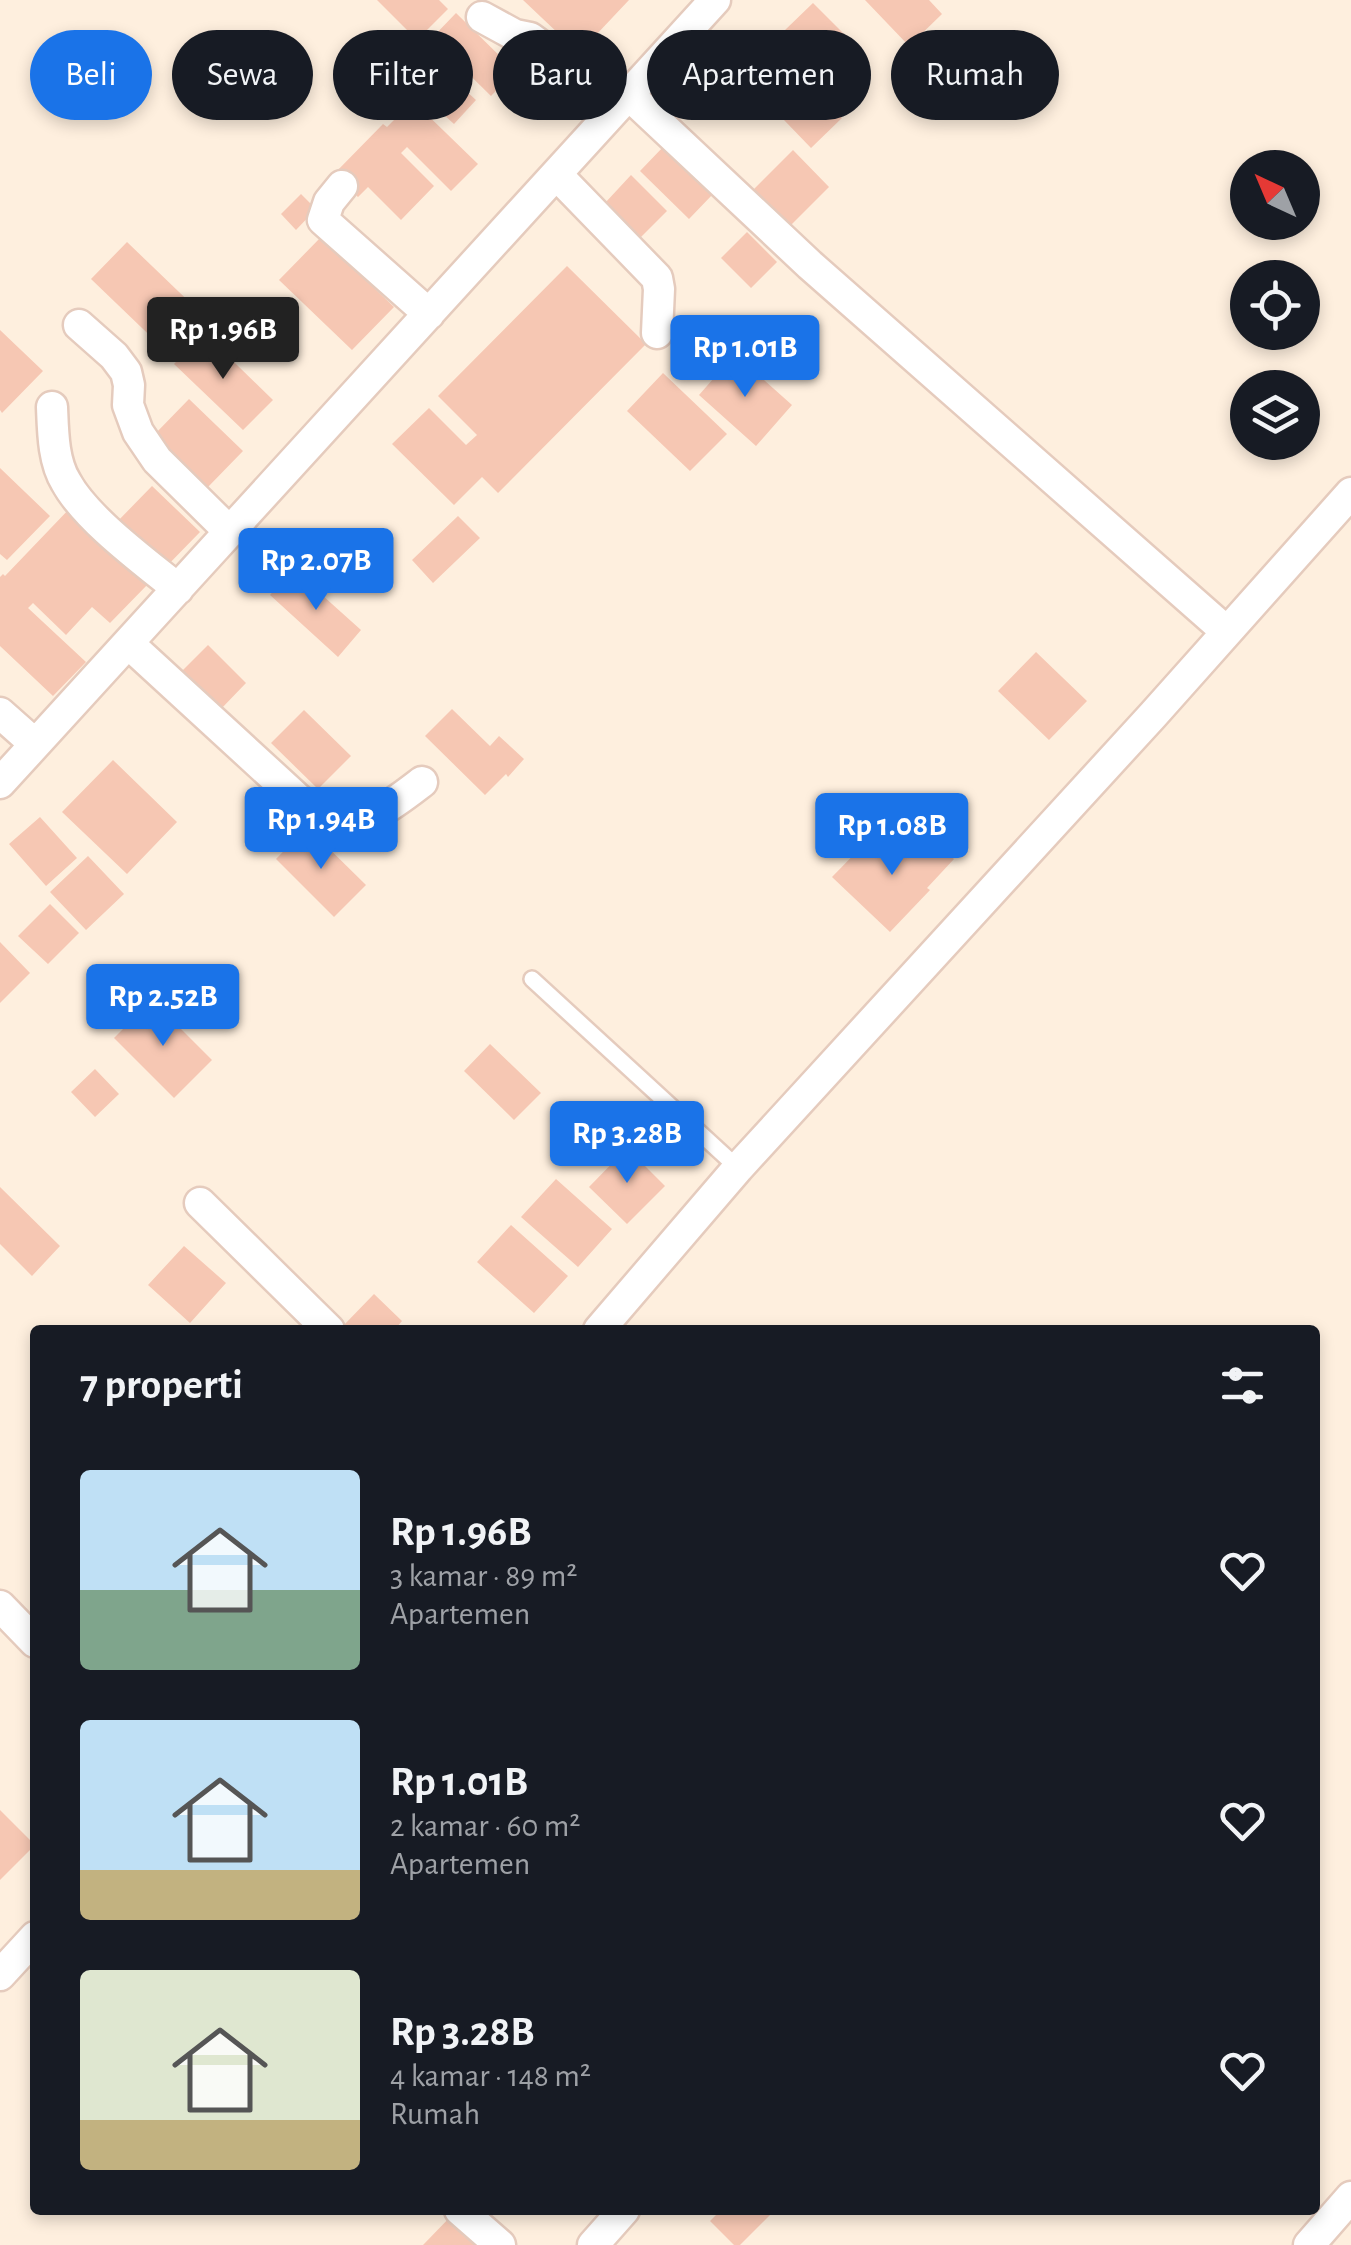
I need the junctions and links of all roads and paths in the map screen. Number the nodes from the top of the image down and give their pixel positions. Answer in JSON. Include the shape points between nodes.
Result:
{"nodes":[{"id":1,"x":716,"y":0,"type":"edge"},
{"id":2,"x":482,"y":17,"type":"dead end"},
{"id":3,"x":629,"y":95,"type":"junction"},
{"id":4,"x":556,"y":175,"type":"junction"},
{"id":5,"x":342,"y":186,"type":"dead end"},
{"id":6,"x":429,"y":314,"type":"junction"},
{"id":7,"x":79,"y":326,"type":"dead end"},
{"id":8,"x":656,"y":333,"type":"dead end"},
{"id":9,"x":52,"y":407,"type":"dead end"},
{"id":10,"x":1351,"y":493,"type":"edge"},
{"id":11,"x":230,"y":532,"type":"junction"},
{"id":12,"x":178,"y":589,"type":"junction"},
{"id":13,"x":1227,"y":632,"type":"junction"},
{"id":14,"x":128,"y":644,"type":"junction"},
{"id":15,"x":0,"y":712,"type":"edge"},
{"id":16,"x":35,"y":744,"type":"junction"},
{"id":17,"x":422,"y":782,"type":"dead end"},
{"id":18,"x":0,"y":783,"type":"edge"},
{"id":19,"x":532,"y":979,"type":"dead end"},
{"id":20,"x":738,"y":1168,"type":"junction"},
{"id":21,"x":200,"y":1203,"type":"dead end"},
{"id":22,"x":324,"y":1325,"type":"edge"},
{"id":23,"x":603,"y":1325,"type":"edge"},
{"id":24,"x":0,"y":1606,"type":"edge"},
{"id":25,"x":30,"y":1637,"type":"edge"},
{"id":26,"x":30,"y":1942,"type":"edge"},
{"id":27,"x":0,"y":1975,"type":"edge"},
{"id":28,"x":1351,"y":2198,"type":"edge"},
{"id":29,"x":466,"y":2215,"type":"edge"},
{"id":30,"x":620,"y":2215,"type":"edge"},
{"id":31,"x":500,"y":2245,"type":"edge"},
{"id":32,"x":594,"y":2245,"type":"edge"},
{"id":33,"x":1309,"y":2245,"type":"edge"}],
"edges":[{"from":1,"to":3,"type":"street"},
{"from":2,"to":3,"type":"street","via":[[579,60]]},
{"from":3,"to":4,"type":"street"},
{"from":3,"to":13,"type":"street"},
{"from":4,"to":6,"type":"street"},
{"from":4,"to":8,"type":"street","via":[[657,278]]},
{"from":5,"to":6,"type":"street","via":[[323,220]]},
{"from":6,"to":11,"type":"street"},
{"from":7,"to":11,"type":"street","via":[[126,372],[128,405],[157,460]]},
{"from":9,"to":12,"type":"street","via":[[66,484],[116,538]]},
{"from":10,"to":13,"type":"street"},
{"from":11,"to":12,"type":"street"},
{"from":12,"to":14,"type":"street"},
{"from":13,"to":20,"type":"street"},
{"from":14,"to":16,"type":"street"},
{"from":14,"to":17,"type":"street","via":[[324,823],[374,814]]},
{"from":15,"to":16,"type":"street"},
{"from":16,"to":18,"type":"street"},
{"from":19,"to":20,"type":"lane"},
{"from":20,"to":23,"type":"street"},
{"from":21,"to":22,"type":"street"},
{"from":24,"to":25,"type":"street"},
{"from":26,"to":27,"type":"street"},
{"from":28,"to":33,"type":"street"},
{"from":29,"to":31,"type":"street"},
{"from":30,"to":32,"type":"street"}]}
